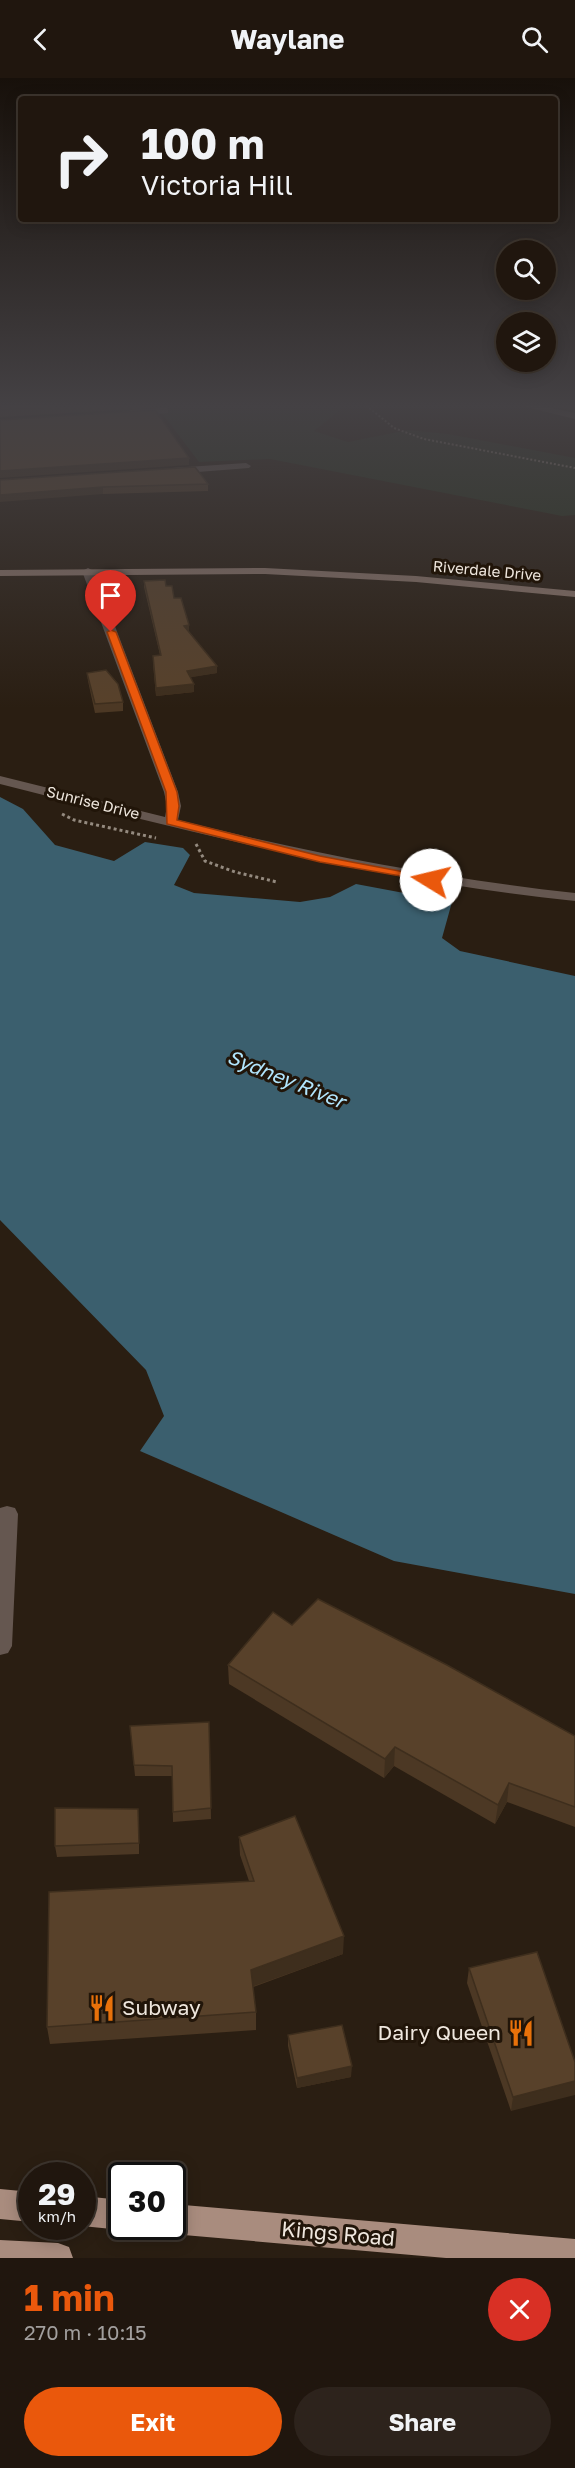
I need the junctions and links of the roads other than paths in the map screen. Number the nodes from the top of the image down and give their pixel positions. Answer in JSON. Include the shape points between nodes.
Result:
{"nodes":[{"id":1,"x":88,"y":571,"type":"junction"},
{"id":2,"x":0,"y":573,"type":"edge"},
{"id":3,"x":575,"y":594,"type":"edge"},
{"id":4,"x":0,"y":780,"type":"edge"},
{"id":5,"x":171,"y":822,"type":"junction"},
{"id":6,"x":575,"y":897,"type":"edge"},
{"id":7,"x":7,"y":1514,"type":"dead end"},
{"id":8,"x":0,"y":1646,"type":"edge"},
{"id":9,"x":0,"y":2204,"type":"edge"},
{"id":10,"x":18,"y":2206,"type":"edge"},
{"id":11,"x":186,"y":2220,"type":"edge"},
{"id":12,"x":575,"y":2254,"type":"edge"},
{"id":13,"x":0,"y":2255,"type":"edge"},
{"id":14,"x":58,"y":2258,"type":"edge"}],
"edges":[{"from":1,"to":2,"type":"main road","name":"Riverdale Drive"},
{"from":1,"to":3,"type":"main road","name":"Riverdale Drive","via":[[353,575]]},
{"from":1,"to":5,"type":"street","via":[[171,792]]},
{"from":4,"to":5,"type":"street","name":"Sunrise Drive"},
{"from":5,"to":6,"type":"street","name":"Sunrise Drive","via":[[400,875]]},
{"from":7,"to":8,"type":"street"},
{"from":9,"to":10,"type":"main road"},
{"from":11,"to":12,"type":"main road","name":"Kings Road"},
{"from":13,"to":14,"type":"main road"}]}
